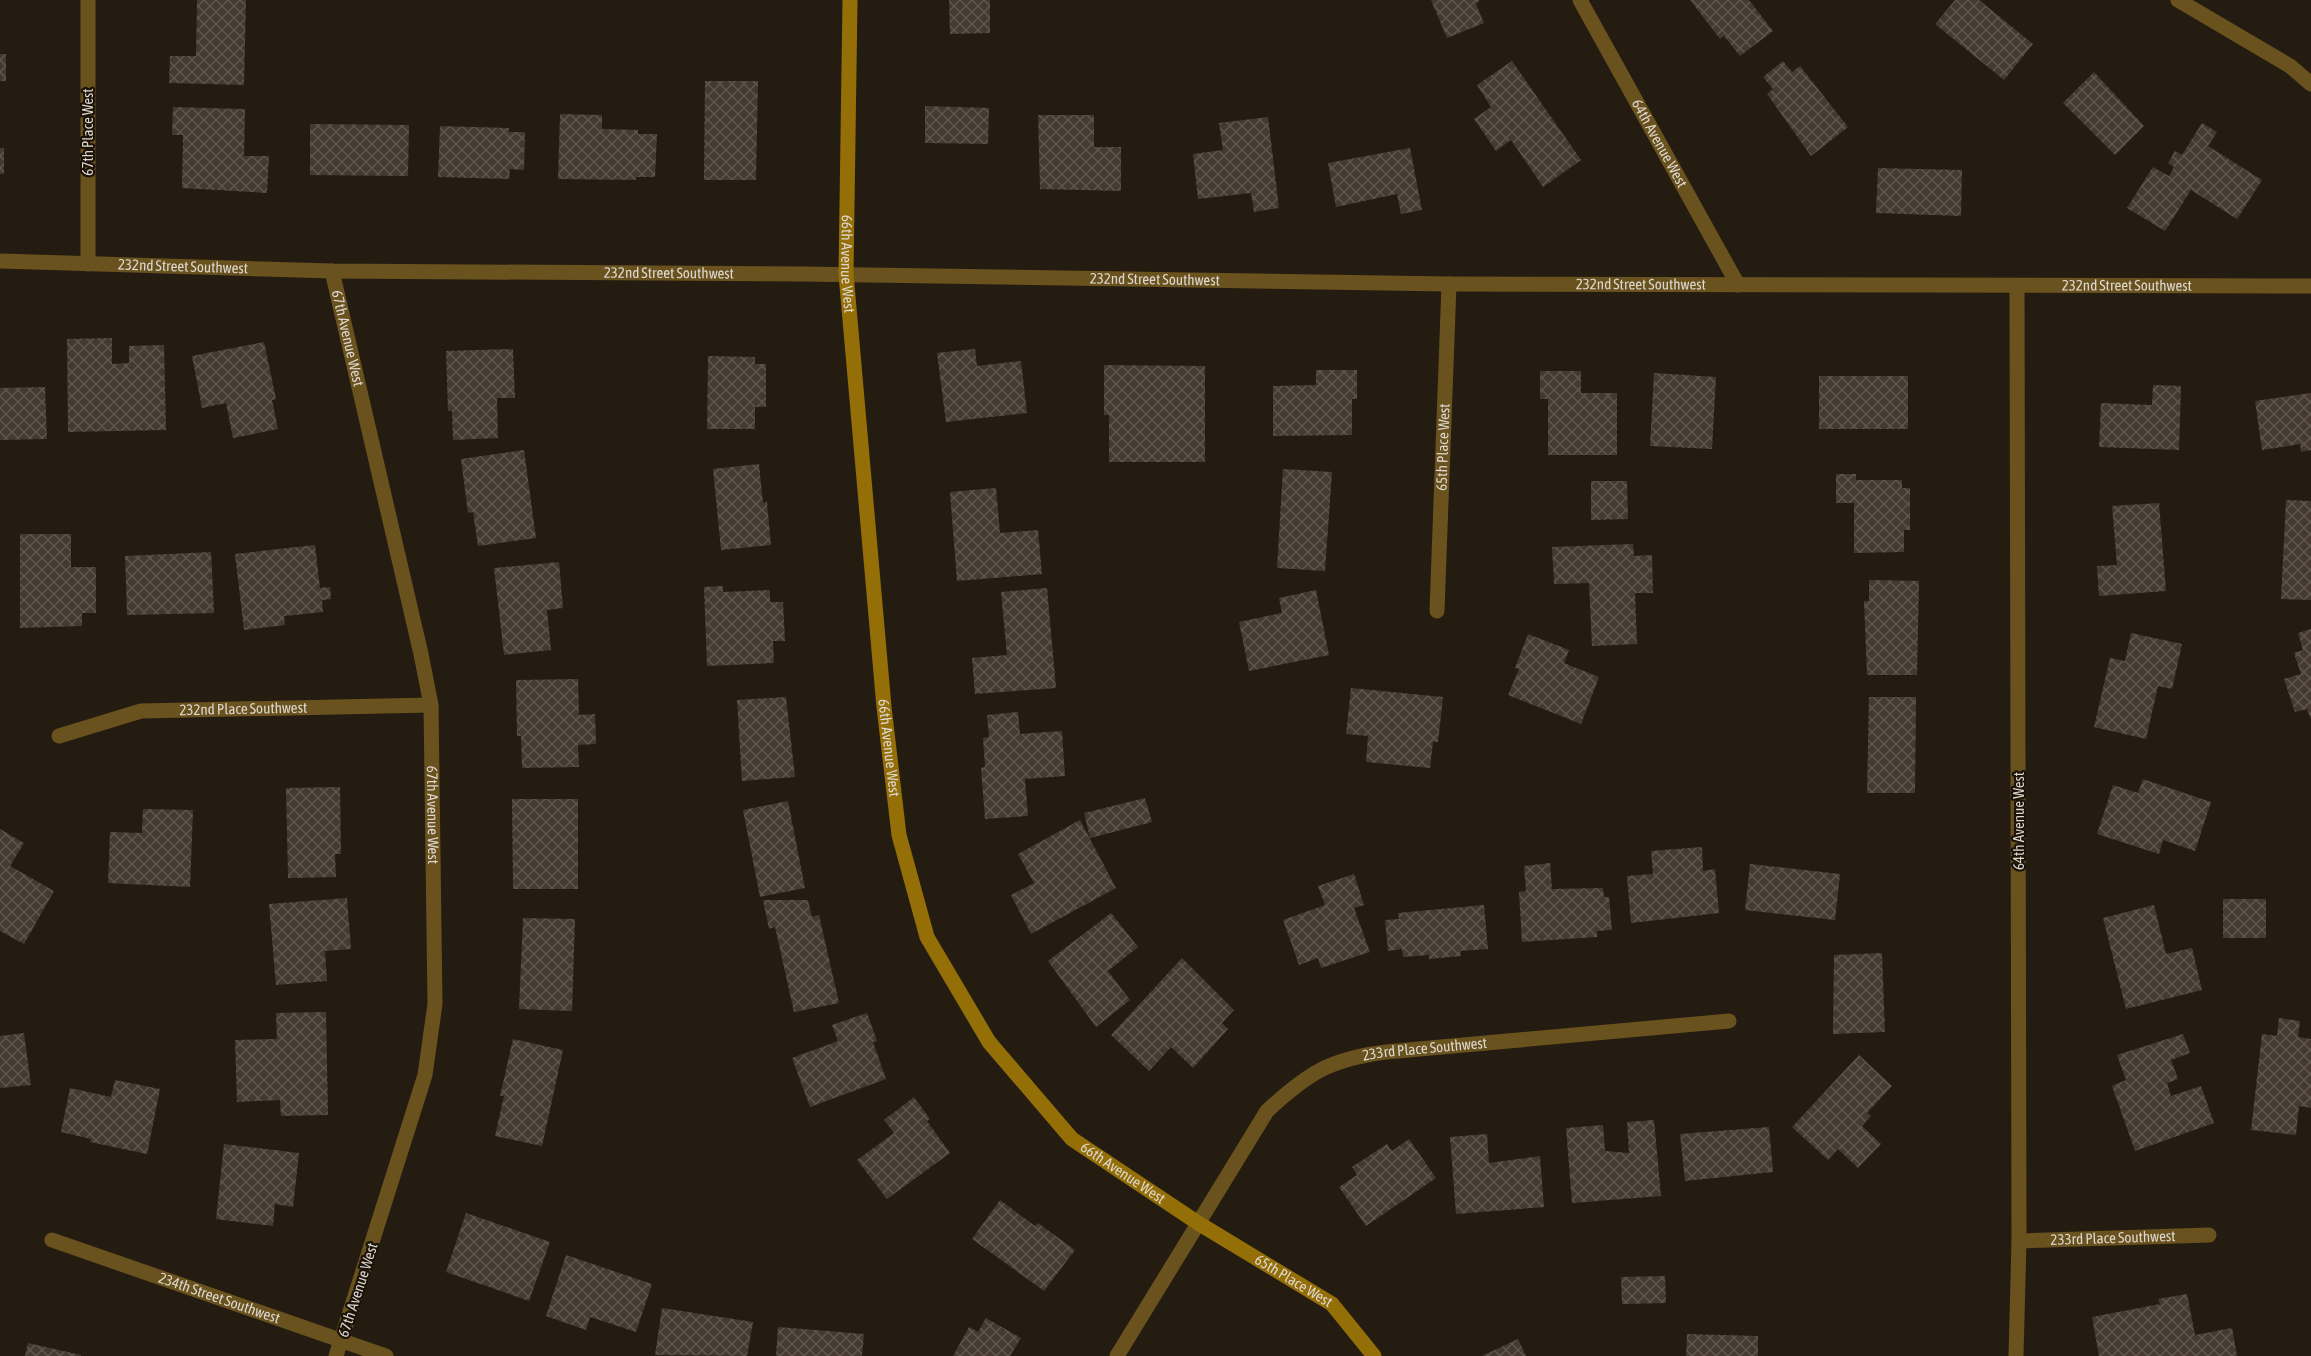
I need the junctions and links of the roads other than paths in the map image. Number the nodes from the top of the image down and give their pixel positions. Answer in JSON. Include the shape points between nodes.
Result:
{"nodes":[{"id":1,"x":88,"y":0,"type":"edge"},
{"id":2,"x":850,"y":0,"type":"edge"},
{"id":3,"x":1580,"y":0,"type":"edge"},
{"id":4,"x":2178,"y":0,"type":"edge"},
{"id":5,"x":2311,"y":84,"type":"edge"},
{"id":6,"x":0,"y":261,"type":"edge"},
{"id":7,"x":88,"y":264,"type":"junction"},
{"id":8,"x":332,"y":271,"type":"junction"},
{"id":9,"x":846,"y":274,"type":"junction"},
{"id":10,"x":1449,"y":284,"type":"junction"},
{"id":11,"x":1738,"y":285,"type":"junction"},
{"id":12,"x":2311,"y":286,"type":"edge"},
{"id":13,"x":2017,"y":287,"type":"junction"},
{"id":14,"x":1437,"y":611,"type":"dead end"},
{"id":15,"x":430,"y":705,"type":"junction"},
{"id":16,"x":59,"y":736,"type":"dead end"},
{"id":17,"x":1729,"y":1021,"type":"dead end"},
{"id":18,"x":1198,"y":1223,"type":"junction"},
{"id":19,"x":2209,"y":1235,"type":"dead end"},
{"id":20,"x":52,"y":1240,"type":"dead end"},
{"id":21,"x":2019,"y":1241,"type":"junction"},
{"id":22,"x":342,"y":1340,"type":"junction"},
{"id":23,"x":336,"y":1356,"type":"edge"},
{"id":24,"x":386,"y":1356,"type":"edge"},
{"id":25,"x":1117,"y":1356,"type":"edge"},
{"id":26,"x":1374,"y":1356,"type":"edge"},
{"id":27,"x":2016,"y":1356,"type":"edge"}],
"edges":[{"from":1,"to":7,"type":"street","name":"67th Place West"},
{"from":2,"to":9,"type":"street","name":"66th Avenue West"},
{"from":3,"to":11,"type":"street","name":"64th Avenue West"},
{"from":4,"to":5,"type":"street","via":[[2290,66]]},
{"from":6,"to":7,"type":"street","name":"232nd Street Southwest"},
{"from":7,"to":8,"type":"street","name":"232nd Street Southwest"},
{"from":8,"to":9,"type":"street","name":"232nd Street Southwest"},
{"from":8,"to":15,"type":"street","name":"67th Avenue West","via":[[422,654]]},
{"from":9,"to":10,"type":"street","name":"232nd Street Southwest"},
{"from":9,"to":18,"type":"street","name":"66th Avenue West","via":[[899,835],[927,937],[988,1042],[1072,1139]]},
{"from":10,"to":11,"type":"street","name":"232nd Street Southwest"},
{"from":10,"to":14,"type":"street","name":"65th Place West"},
{"from":11,"to":13,"type":"street","name":"232nd Street Southwest"},
{"from":12,"to":13,"type":"street","name":"232nd Street Southwest"},
{"from":13,"to":21,"type":"street","name":"64th Avenue West"},
{"from":15,"to":16,"type":"street","name":"232nd Place Southwest","via":[[141,711]]},
{"from":15,"to":22,"type":"street","name":"67th Avenue West","via":[[435,1004],[425,1076]]},
{"from":17,"to":18,"type":"street","name":"233rd Place Southwest","via":[[1356,1055],[1325,1065],[1267,1111]]},
{"from":18,"to":25,"type":"street"},
{"from":18,"to":26,"type":"street","name":"65th Place West","via":[[1332,1304]]},
{"from":19,"to":21,"type":"street","name":"233rd Place Southwest"},
{"from":20,"to":22,"type":"street","name":"234th Street Southwest"},
{"from":21,"to":27,"type":"street","name":"64th Avenue West"},
{"from":22,"to":23,"type":"street","name":"67th Avenue West"},
{"from":22,"to":24,"type":"street","name":"234th Street Southwest"}]}
